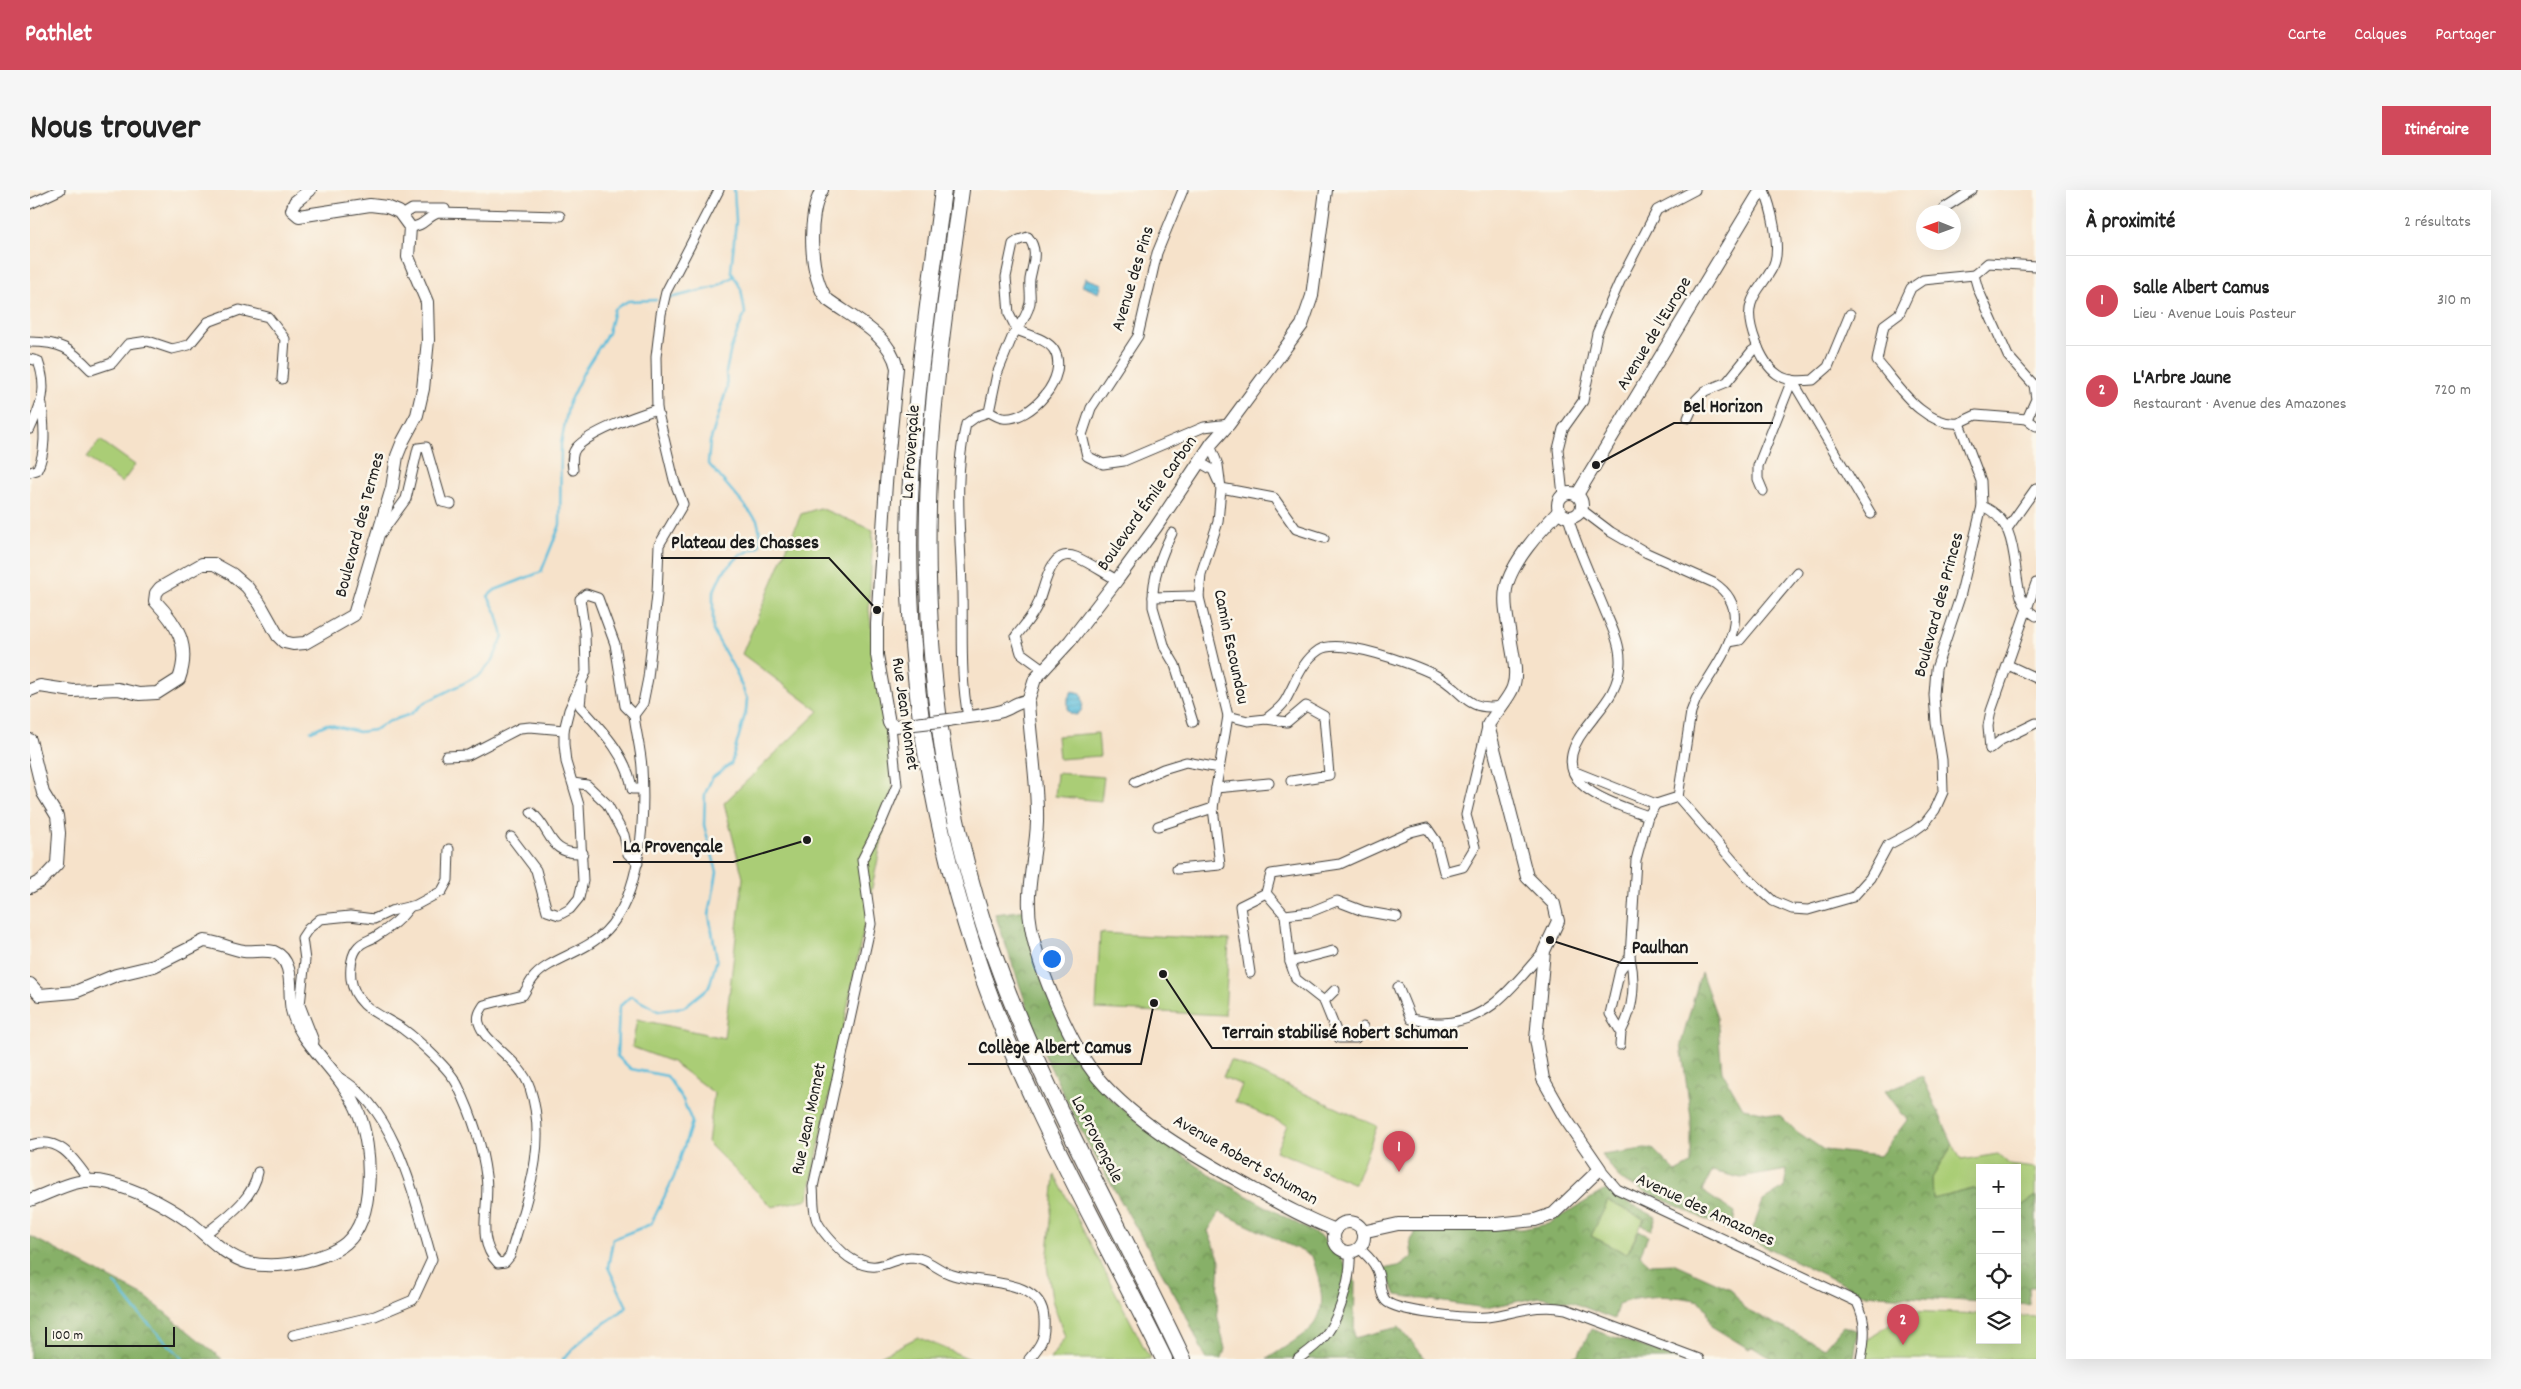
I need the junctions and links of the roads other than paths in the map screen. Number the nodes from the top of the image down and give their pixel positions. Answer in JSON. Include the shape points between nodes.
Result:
{"nodes":[{"id":1,"x":60,"y":190,"type":"edge"},
{"id":2,"x":310,"y":190,"type":"edge"},
{"id":3,"x":719,"y":190,"type":"edge"},
{"id":4,"x":822,"y":190,"type":"edge"},
{"id":5,"x":943,"y":190,"type":"edge"},
{"id":6,"x":961,"y":190,"type":"edge"},
{"id":7,"x":1183,"y":190,"type":"edge"},
{"id":8,"x":1326,"y":190,"type":"edge"},
{"id":9,"x":1695,"y":190,"type":"edge"},
{"id":10,"x":1762,"y":190,"type":"edge"},
{"id":11,"x":1972,"y":190,"type":"edge"},
{"id":12,"x":30,"y":204,"type":"edge"},
{"id":13,"x":1949,"y":205,"type":"edge"},
{"id":14,"x":529,"y":210,"type":"dead end"},
{"id":15,"x":402,"y":215,"type":"junction"},
{"id":16,"x":560,"y":216,"type":"dead end"},
{"id":17,"x":410,"y":227,"type":"junction"},
{"id":18,"x":2036,"y":266,"type":"edge"},
{"id":19,"x":1974,"y":275,"type":"junction"},
{"id":20,"x":1850,"y":314,"type":"dead end"},
{"id":21,"x":1016,"y":330,"type":"junction"},
{"id":22,"x":30,"y":342,"type":"edge"},
{"id":23,"x":1758,"y":347,"type":"junction"},
{"id":24,"x":30,"y":359,"type":"edge"},
{"id":25,"x":282,"y":379,"type":"dead end"},
{"id":26,"x":1792,"y":380,"type":"junction"},
{"id":27,"x":42,"y":404,"type":"junction"},
{"id":28,"x":657,"y":409,"type":"junction"},
{"id":29,"x":989,"y":412,"type":"junction"},
{"id":30,"x":1688,"y":418,"type":"dead end"},
{"id":31,"x":2027,"y":419,"type":"junction"},
{"id":32,"x":1959,"y":423,"type":"junction"},
{"id":33,"x":1228,"y":424,"type":"junction"},
{"id":34,"x":2036,"y":426,"type":"edge"},
{"id":35,"x":30,"y":429,"type":"edge"},
{"id":36,"x":1210,"y":445,"type":"junction"},
{"id":37,"x":1199,"y":462,"type":"junction"},
{"id":38,"x":573,"y":470,"type":"dead end"},
{"id":39,"x":30,"y":472,"type":"edge"},
{"id":40,"x":1221,"y":488,"type":"junction"},
{"id":41,"x":2036,"y":488,"type":"edge"},
{"id":42,"x":1762,"y":491,"type":"dead end"},
{"id":43,"x":1563,"y":495,"type":"junction"},
{"id":44,"x":1577,"y":495,"type":"junction"},
{"id":45,"x":451,"y":504,"type":"dead end"},
{"id":46,"x":1982,"y":506,"type":"junction"},
{"id":47,"x":1582,"y":510,"type":"junction"},
{"id":48,"x":1564,"y":514,"type":"junction"},
{"id":49,"x":1871,"y":514,"type":"dead end"},
{"id":50,"x":2007,"y":528,"type":"junction"},
{"id":51,"x":1172,"y":534,"type":"dead end"},
{"id":52,"x":1324,"y":538,"type":"dead end"},
{"id":53,"x":375,"y":540,"type":"junction"},
{"id":54,"x":1797,"y":572,"type":"dead end"},
{"id":55,"x":1117,"y":580,"type":"junction"},
{"id":56,"x":2036,"y":583,"type":"edge"},
{"id":57,"x":1153,"y":597,"type":"junction"},
{"id":58,"x":1199,"y":597,"type":"junction"},
{"id":59,"x":2026,"y":609,"type":"junction"},
{"id":60,"x":2036,"y":616,"type":"edge"},
{"id":61,"x":1729,"y":642,"type":"junction"},
{"id":62,"x":2008,"y":666,"type":"junction"},
{"id":63,"x":1043,"y":669,"type":"junction"},
{"id":64,"x":2036,"y":678,"type":"edge"},
{"id":65,"x":582,"y":680,"type":"junction"},
{"id":66,"x":30,"y":690,"type":"edge"},
{"id":67,"x":1028,"y":701,"type":"junction"},
{"id":68,"x":1500,"y":706,"type":"junction"},
{"id":69,"x":634,"y":715,"type":"junction"},
{"id":70,"x":1228,"y":716,"type":"junction"},
{"id":71,"x":968,"y":717,"type":"junction"},
{"id":72,"x":1266,"y":719,"type":"junction"},
{"id":73,"x":1193,"y":722,"type":"dead end"},
{"id":74,"x":2036,"y":723,"type":"edge"},
{"id":75,"x":1488,"y":725,"type":"junction"},
{"id":76,"x":891,"y":726,"type":"junction"},
{"id":77,"x":564,"y":730,"type":"junction"},
{"id":78,"x":31,"y":745,"type":"edge"},
{"id":79,"x":446,"y":756,"type":"dead end"},
{"id":80,"x":1219,"y":768,"type":"junction"},
{"id":81,"x":1573,"y":771,"type":"junction"},
{"id":82,"x":1291,"y":781,"type":"dead end"},
{"id":83,"x":1135,"y":782,"type":"dead end"},
{"id":84,"x":574,"y":783,"type":"junction"},
{"id":85,"x":1269,"y":783,"type":"dead end"},
{"id":86,"x":1216,"y":788,"type":"junction"},
{"id":87,"x":642,"y":789,"type":"junction"},
{"id":88,"x":1678,"y":797,"type":"junction"},
{"id":89,"x":1656,"y":804,"type":"junction"},
{"id":90,"x":1213,"y":808,"type":"junction"},
{"id":91,"x":530,"y":812,"type":"dead end"},
{"id":92,"x":1648,"y":816,"type":"junction"},
{"id":93,"x":1158,"y":826,"type":"dead end"},
{"id":94,"x":511,"y":836,"type":"dead end"},
{"id":95,"x":448,"y":849,"type":"dead end"},
{"id":96,"x":583,"y":853,"type":"junction"},
{"id":97,"x":638,"y":863,"type":"junction"},
{"id":98,"x":1177,"y":869,"type":"dead end"},
{"id":99,"x":30,"y":887,"type":"edge"},
{"id":100,"x":1266,"y":893,"type":"junction"},
{"id":101,"x":409,"y":908,"type":"junction"},
{"id":102,"x":1285,"y":915,"type":"junction"},
{"id":103,"x":1398,"y":916,"type":"dead end"},
{"id":104,"x":1333,"y":951,"type":"dead end"},
{"id":105,"x":1544,"y":951,"type":"junction"},
{"id":106,"x":1630,"y":957,"type":"junction"},
{"id":107,"x":1290,"y":962,"type":"junction"},
{"id":108,"x":1250,"y":973,"type":"dead end"},
{"id":109,"x":30,"y":984,"type":"edge"},
{"id":110,"x":1398,"y":988,"type":"dead end"},
{"id":111,"x":1335,"y":990,"type":"dead end"},
{"id":112,"x":1324,"y":1001,"type":"junction"},
{"id":113,"x":1363,"y":1027,"type":"dead end"},
{"id":114,"x":1621,"y":1032,"type":"junction"},
{"id":115,"x":1620,"y":1045,"type":"dead end"},
{"id":116,"x":313,"y":1047,"type":"junction"},
{"id":117,"x":340,"y":1078,"type":"junction"},
{"id":118,"x":30,"y":1145,"type":"edge"},
{"id":119,"x":1600,"y":1169,"type":"junction"},
{"id":120,"x":258,"y":1172,"type":"dead end"},
{"id":121,"x":89,"y":1180,"type":"junction"},
{"id":122,"x":30,"y":1200,"type":"edge"},
{"id":123,"x":1336,"y":1230,"type":"junction"},
{"id":124,"x":1362,"y":1232,"type":"junction"},
{"id":125,"x":204,"y":1235,"type":"junction"},
{"id":126,"x":1354,"y":1250,"type":"junction"},
{"id":127,"x":293,"y":1335,"type":"dead end"},
{"id":128,"x":1029,"y":1359,"type":"edge"},
{"id":129,"x":1164,"y":1359,"type":"edge"},
{"id":130,"x":1184,"y":1359,"type":"edge"},
{"id":131,"x":1298,"y":1359,"type":"edge"},
{"id":132,"x":1699,"y":1359,"type":"edge"},
{"id":133,"x":1861,"y":1359,"type":"edge"}],
"edges":[{"from":1,"to":12,"type":"street"},
{"from":2,"to":15,"type":"street","via":[[295,202],[292,210],[299,216],[370,205],[387,207]]},
{"from":3,"to":28,"type":"street","via":[[663,301],[656,357]]},
{"from":4,"to":76,"type":"street","name":"Rue Jean Monnet","via":[[816,201],[812,223],[814,270],[820,292],[884,341],[895,358],[897,368],[877,617],[878,664],[887,720]]},
{"from":5,"to":129,"type":"highway","name":"La Provençale","via":[[914,431],[910,523],[915,669],[937,815],[983,977],[1014,1052],[1044,1120]]},
{"from":6,"to":130,"type":"highway","name":"La Provençale","via":[[932,435],[927,579],[932,666],[954,810],[972,884],[1000,973],[1032,1053],[1062,1120]]},
{"from":7,"to":33,"type":"street","name":"Avenue des Pins","via":[[1157,253],[1138,336],[1091,408],[1082,435],[1087,456],[1104,464],[1124,461],[1204,427]]},
{"from":8,"to":33,"type":"street","name":"Boulevard Émile Carbon","via":[[1312,296],[1302,325]]},
{"from":9,"to":43,"type":"street","via":[[1658,210],[1597,333],[1583,400],[1563,429],[1558,449]]},
{"from":10,"to":23,"type":"street","via":[[1772,212],[1776,262],[1750,305]]},
{"from":10,"to":44,"type":"street","name":"Avenue de l'Europe"},
{"from":11,"to":13,"type":"street"},
{"from":14,"to":15,"type":"street","via":[[426,208]]},
{"from":15,"to":17,"type":"street"},
{"from":16,"to":17,"type":"street","via":[[439,213],[422,225]]},
{"from":17,"to":53,"type":"street","name":"Boulevard des Termes","via":[[408,256],[427,302],[423,389],[417,415],[397,456],[392,488]]},
{"from":18,"to":19,"type":"street","via":[[1988,263]]},
{"from":19,"to":31,"type":"street","via":[[2008,356],[2034,385],[2036,399]]},
{"from":19,"to":32,"type":"street","via":[[1923,280],[1911,288],[1899,314],[1884,325],[1877,361],[1922,412],[1940,421]]},
{"from":20,"to":26,"type":"street","via":[[1828,367],[1814,380]]},
{"from":21,"to":21,"type":"street","via":[[1009,314],[1006,278],[1013,244],[1028,237],[1034,245],[1035,258],[1030,280],[1030,304]]},
{"from":21,"to":29,"type":"street","via":[[997,374]]},
{"from":21,"to":29,"type":"street","via":[[1047,342],[1055,351],[1056,373],[1050,389],[1037,406],[1003,418]]},
{"from":22,"to":25,"type":"street","via":[[54,342],[76,354],[91,370],[112,363],[128,344],[148,341],[172,349],[189,345],[208,322],[240,310],[268,317],[285,339]]},
{"from":23,"to":26,"type":"street","via":[[1777,374]]},
{"from":23,"to":30,"type":"street","via":[[1752,350],[1728,382],[1705,391],[1696,400]]},
{"from":24,"to":27,"type":"street","via":[[38,361],[44,377]]},
{"from":26,"to":42,"type":"street","via":[[1758,466]]},
{"from":26,"to":49,"type":"street"},
{"from":27,"to":35,"type":"street"},
{"from":27,"to":39,"type":"street","via":[[45,430],[42,462],[37,470]]},
{"from":28,"to":38,"type":"street","via":[[606,428],[576,448]]},
{"from":28,"to":69,"type":"street","via":[[683,504],[659,545],[648,678],[643,703]]},
{"from":29,"to":71,"type":"street","via":[[966,424],[958,470],[963,617],[961,651]]},
{"from":31,"to":32,"type":"street","via":[[1976,415]]},
{"from":31,"to":34,"type":"street"},
{"from":32,"to":46,"type":"street","name":"Boulevard des Princes","via":[[1981,481]]},
{"from":33,"to":36,"type":"street","name":"Boulevard Émile Carbon"},
{"from":36,"to":37,"type":"street","name":"Boulevard Émile Carbon"},
{"from":36,"to":40,"type":"street","name":"Camin Escoundou","via":[[1218,465]]},
{"from":37,"to":40,"type":"street","via":[[1213,470]]},
{"from":37,"to":55,"type":"street","name":"Boulevard Émile Carbon"},
{"from":40,"to":52,"type":"street","via":[[1274,498],[1296,529]]},
{"from":40,"to":58,"type":"street","name":"Camin Escoundou","via":[[1218,522],[1201,574]]},
{"from":41,"to":50,"type":"street"},
{"from":43,"to":44,"type":"street"},
{"from":43,"to":48,"type":"street","via":[[1559,501]]},
{"from":44,"to":47,"type":"street","via":[[1582,502]]},
{"from":45,"to":53,"type":"street","via":[[442,502],[426,447],[418,448],[406,499]]},
{"from":46,"to":50,"type":"street","via":[[1990,509]]},
{"from":46,"to":88,"type":"street","name":"Boulevard des Princes","via":[[1960,596],[1936,669],[1934,695],[1943,792],[1926,823],[1888,845],[1862,889],[1853,897],[1808,910],[1792,909],[1773,902],[1747,877]]},
{"from":47,"to":48,"type":"street","via":[[1576,516]]},
{"from":47,"to":61,"type":"street","via":[[1647,553],[1724,590],[1730,597],[1736,617]]},
{"from":48,"to":68,"type":"street","via":[[1543,526],[1512,572],[1506,589],[1514,673],[1513,688]]},
{"from":48,"to":81,"type":"street","via":[[1617,640],[1620,664],[1613,694],[1577,741],[1572,753]]},
{"from":50,"to":59,"type":"street"},
{"from":51,"to":57,"type":"street","via":[[1153,585]]},
{"from":53,"to":66,"type":"street","name":"Boulevard des Termes","via":[[354,615],[305,643],[284,642],[247,587],[214,564],[202,564],[166,584],[156,594],[156,601],[172,618],[184,646],[179,679],[157,692],[139,694],[110,688],[72,691],[40,686]]},
{"from":54,"to":61,"type":"street","via":[[1740,640]]},
{"from":55,"to":63,"type":"street","name":"Boulevard Émile Carbon","via":[[1070,641]]},
{"from":55,"to":63,"type":"street","via":[[1076,557],[1066,556],[1049,569],[1036,608],[1016,636],[1021,653]]},
{"from":56,"to":59,"type":"street"},
{"from":57,"to":58,"type":"street"},
{"from":57,"to":73,"type":"street","via":[[1165,648]]},
{"from":58,"to":70,"type":"street","name":"Camin Escoundou"},
{"from":59,"to":60,"type":"street"},
{"from":59,"to":62,"type":"street"},
{"from":61,"to":88,"type":"street","via":[[1691,712]]},
{"from":62,"to":64,"type":"street"},
{"from":62,"to":74,"type":"street","via":[[1991,711],[1988,726],[1990,749]]},
{"from":63,"to":67,"type":"street","name":"Boulevard Émile Carbon","via":[[1031,688]]},
{"from":65,"to":69,"type":"street","via":[[586,672],[580,599],[586,594],[598,598],[605,613],[619,661],[625,706]]},
{"from":65,"to":77,"type":"street"},
{"from":65,"to":87,"type":"street","via":[[580,706],[608,737],[630,777],[632,789]]},
{"from":67,"to":71,"type":"street","via":[[1001,711]]},
{"from":67,"to":123,"type":"street","name":"Avenue Robert Schuman","via":[[1037,807],[1028,896],[1030,926],[1044,976],[1082,1055],[1113,1094],[1181,1146],[1294,1212]]},
{"from":68,"to":72,"type":"street","via":[[1486,708],[1470,703],[1454,686],[1435,674],[1355,647],[1337,645],[1319,650],[1297,675],[1284,702]]},
{"from":68,"to":75,"type":"street"},
{"from":69,"to":87,"type":"street","via":[[641,756]]},
{"from":70,"to":72,"type":"street","name":"Camin Escoundou","via":[[1248,722]]},
{"from":70,"to":80,"type":"street"},
{"from":71,"to":76,"type":"street","bridge":true},
{"from":72,"to":82,"type":"street","name":"Camin Escoundou","via":[[1286,722],[1306,706],[1324,716],[1329,775]]},
{"from":75,"to":100,"type":"street","via":[[1466,815],[1475,848],[1463,868],[1444,872],[1436,841],[1427,828],[1340,864],[1271,874]]},
{"from":75,"to":105,"type":"street","name":"Avenue des Amazones","via":[[1527,877],[1554,904],[1558,921]]},
{"from":76,"to":128,"type":"street","name":"Rue Jean Monnet","via":[[897,785],[862,860],[871,924],[813,1187],[816,1219],[852,1260],[868,1266],[886,1265],[911,1257],[923,1259],[952,1275],[1011,1284],[1032,1294],[1044,1312],[1045,1335]]},
{"from":77,"to":79,"type":"street","via":[[520,728],[468,755]]},
{"from":77,"to":84,"type":"street","via":[[566,762]]},
{"from":78,"to":99,"type":"street","via":[[43,793],[57,816],[58,852],[57,864],[50,873]]},
{"from":80,"to":83,"type":"street","via":[[1186,762]]},
{"from":80,"to":86,"type":"street"},
{"from":81,"to":89,"type":"street"},
{"from":81,"to":92,"type":"street","via":[[1587,791]]},
{"from":84,"to":96,"type":"street"},
{"from":84,"to":97,"type":"street","via":[[587,785],[607,804],[624,835],[628,854]]},
{"from":85,"to":86,"type":"street"},
{"from":86,"to":90,"type":"street"},
{"from":87,"to":97,"type":"street"},
{"from":88,"to":89,"type":"street"},
{"from":89,"to":92,"type":"street"},
{"from":90,"to":93,"type":"street"},
{"from":90,"to":98,"type":"street","via":[[1220,865]]},
{"from":91,"to":96,"type":"street","via":[[561,851]]},
{"from":92,"to":106,"type":"street","via":[[1636,860]]},
{"from":94,"to":96,"type":"street","via":[[536,870],[547,911],[559,915],[570,909],[579,898]]},
{"from":95,"to":101,"type":"street","via":[[448,880],[442,891]]},
{"from":97,"to":101,"type":"street","via":[[626,902],[607,931],[581,951],[535,976],[523,995],[484,1005],[480,1012],[479,1024],[484,1032],[522,1070],[536,1115],[538,1138],[532,1179],[510,1256],[505,1262],[498,1263],[490,1256],[486,1244],[487,1179],[483,1156],[478,1132],[457,1082],[414,1038],[374,1013],[355,992],[351,967],[360,945],[394,924]]},
{"from":100,"to":102,"type":"street"},
{"from":100,"to":108,"type":"street","via":[[1240,906]]},
{"from":101,"to":116,"type":"street","via":[[391,911],[374,919],[350,916],[320,919],[308,929],[302,938],[305,960],[300,1005],[314,1041]]},
{"from":102,"to":103,"type":"street","via":[[1310,912],[1338,901],[1363,911]]},
{"from":102,"to":107,"type":"street"},
{"from":104,"to":107,"type":"street"},
{"from":105,"to":110,"type":"street","via":[[1493,1006],[1469,1018],[1441,1024],[1411,1018]]},
{"from":105,"to":119,"type":"street","name":"Avenue des Amazones","via":[[1536,1039],[1543,1079]]},
{"from":106,"to":114,"type":"street","via":[[1635,979],[1628,1019]]},
{"from":106,"to":114,"type":"street","via":[[1620,970],[1610,1014]]},
{"from":107,"to":112,"type":"street","via":[[1296,979]]},
{"from":109,"to":116,"type":"street","via":[[40,995],[75,992],[116,975],[154,966],[204,941],[243,951],[274,952],[285,962],[289,973],[295,1022]]},
{"from":111,"to":112,"type":"street"},
{"from":112,"to":113,"type":"street","via":[[1339,1038],[1356,1038]]},
{"from":114,"to":115,"type":"street"},
{"from":116,"to":117,"type":"street"},
{"from":117,"to":125,"type":"street","via":[[360,1116],[368,1166],[362,1219],[346,1242],[321,1257],[296,1263],[259,1265],[234,1257]]},
{"from":117,"to":127,"type":"street","via":[[372,1107],[404,1164],[432,1259],[413,1300],[375,1316]]},
{"from":118,"to":121,"type":"street","via":[[54,1142]]},
{"from":119,"to":124,"type":"street","via":[[1553,1214],[1535,1220],[1496,1224],[1398,1224]]},
{"from":119,"to":133,"type":"street","name":"Avenue des Amazones","via":[[1617,1189],[1857,1302],[1866,1328]]},
{"from":120,"to":125,"type":"street","via":[[256,1184],[249,1194]]},
{"from":121,"to":122,"type":"street","via":[[74,1181]]},
{"from":121,"to":125,"type":"street","via":[[109,1183],[167,1207]]},
{"from":123,"to":124,"type":"street","via":[[1347,1223],[1356,1225]]},
{"from":123,"to":126,"type":"street","via":[[1336,1245],[1340,1249]]},
{"from":124,"to":126,"type":"street","via":[[1363,1240]]},
{"from":126,"to":131,"type":"street","via":[[1338,1313],[1323,1338]]},
{"from":126,"to":132,"type":"street","via":[[1377,1269],[1383,1296],[1393,1306],[1486,1317],[1530,1307],[1552,1306]]}]}
